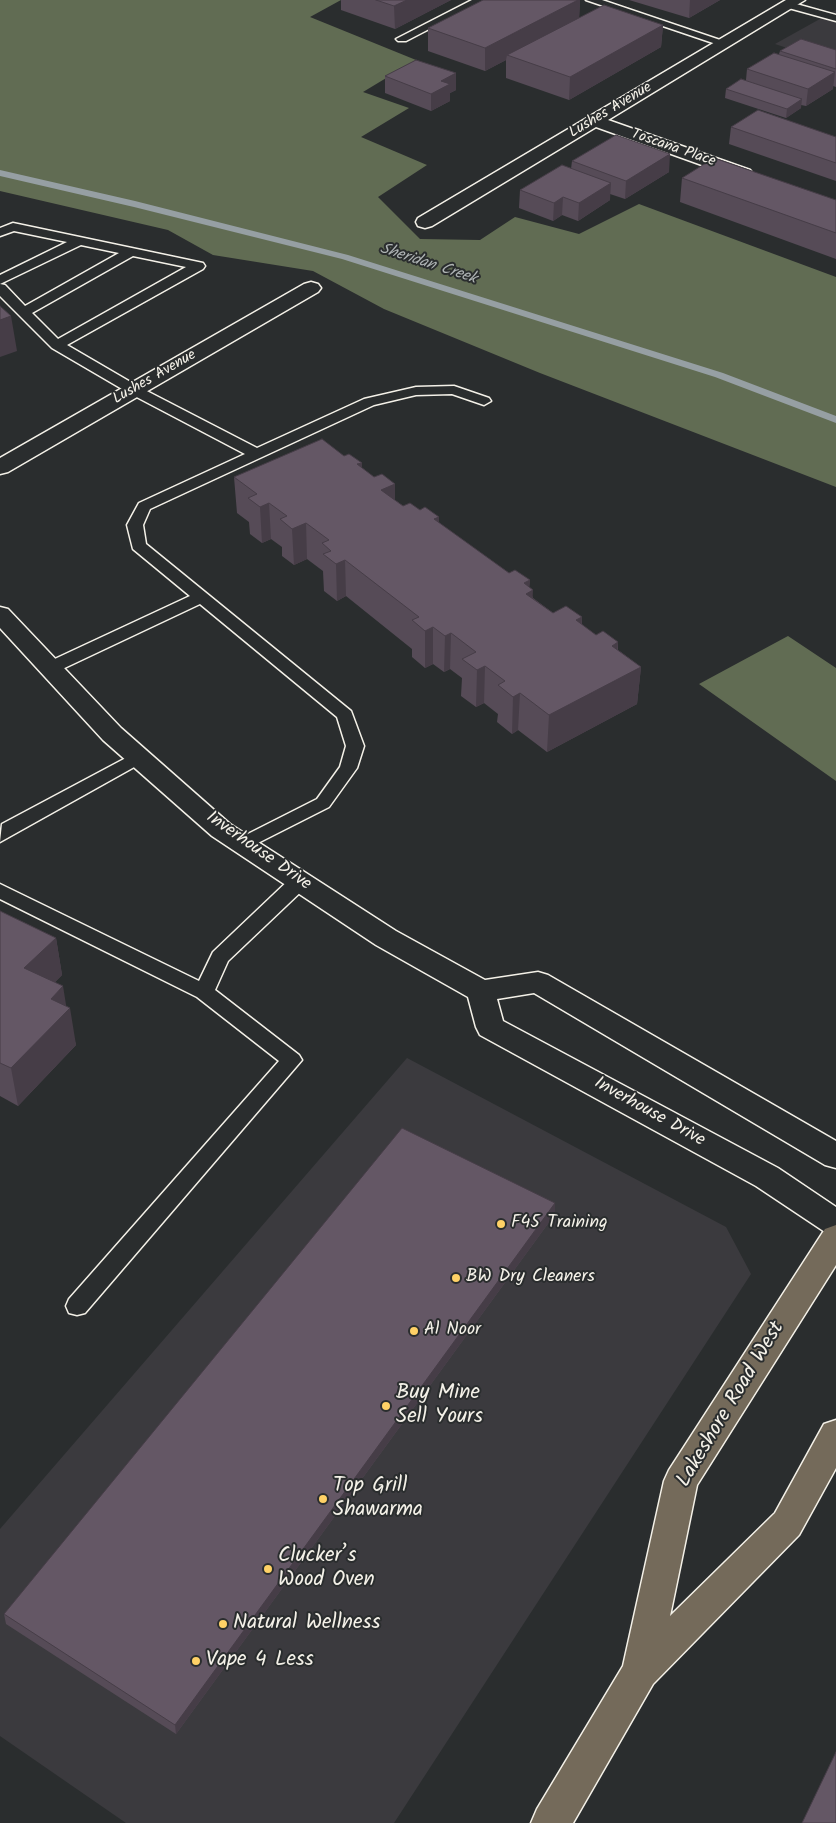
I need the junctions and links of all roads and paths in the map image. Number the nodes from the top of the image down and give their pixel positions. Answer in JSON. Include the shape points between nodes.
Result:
{"nodes":[{"id":1,"x":480,"y":0,"type":"edge"},
{"id":2,"x":591,"y":0,"type":"edge"},
{"id":3,"x":793,"y":2,"type":"edge"},
{"id":4,"x":836,"y":18,"type":"edge"},
{"id":5,"x":402,"y":39,"type":"dead end"},
{"id":6,"x":723,"y":43,"type":"junction"},
{"id":7,"x":595,"y":121,"type":"junction"},
{"id":8,"x":759,"y":179,"type":"edge"},
{"id":9,"x":425,"y":222,"type":"dead end"},
{"id":10,"x":7,"y":225,"type":"edge"},
{"id":11,"x":0,"y":232,"type":"edge"},
{"id":12,"x":79,"y":241,"type":"junction"},
{"id":13,"x":131,"y":252,"type":"junction"},
{"id":14,"x":0,"y":280,"type":"edge"},
{"id":15,"x":0,"y":288,"type":"edge"},
{"id":16,"x":311,"y":288,"type":"dead end"},
{"id":17,"x":24,"y":312,"type":"junction"},
{"id":18,"x":57,"y":344,"type":"junction"},
{"id":19,"x":134,"y":390,"type":"junction"},
{"id":20,"x":484,"y":401,"type":"dead end"},
{"id":21,"x":255,"y":453,"type":"junction"},
{"id":22,"x":0,"y":467,"type":"edge"},
{"id":23,"x":202,"y":597,"type":"junction"},
{"id":24,"x":0,"y":614,"type":"edge"},
{"id":25,"x":50,"y":668,"type":"junction"},
{"id":26,"x":139,"y":757,"type":"junction"},
{"id":27,"x":0,"y":836,"type":"edge"},
{"id":28,"x":242,"y":844,"type":"junction"},
{"id":29,"x":299,"y":882,"type":"junction"},
{"id":30,"x":0,"y":891,"type":"edge"},
{"id":31,"x":481,"y":991,"type":"junction"},
{"id":32,"x":204,"y":992,"type":"junction"},
{"id":33,"x":836,"y":1156,"type":"edge"},
{"id":34,"x":836,"y":1223,"type":"edge"},
{"id":35,"x":836,"y":1238,"type":"edge"},
{"id":36,"x":77,"y":1306,"type":"dead end"},
{"id":37,"x":836,"y":1436,"type":"edge"},
{"id":38,"x":640,"y":1671,"type":"junction"},
{"id":39,"x":551,"y":1823,"type":"edge"}],
"edges":[{"from":1,"to":5,"type":"lane"},
{"from":2,"to":6,"type":"lane"},
{"from":3,"to":4,"type":"lane"},
{"from":3,"to":6,"type":"street","name":"Lushes Avenue"},
{"from":6,"to":7,"type":"street","name":"Lushes Avenue"},
{"from":7,"to":8,"type":"street","name":"Toscana Place"},
{"from":7,"to":9,"type":"street","name":"Lushes Avenue"},
{"from":10,"to":11,"type":"lane"},
{"from":10,"to":12,"type":"lane"},
{"from":12,"to":13,"type":"lane"},
{"from":12,"to":14,"type":"lane"},
{"from":13,"to":17,"type":"lane"},
{"from":13,"to":18,"type":"lane","via":[[198,266]]},
{"from":15,"to":17,"type":"lane"},
{"from":16,"to":19,"type":"street","name":"Lushes Avenue"},
{"from":17,"to":18,"type":"lane"},
{"from":18,"to":19,"type":"lane"},
{"from":19,"to":21,"type":"lane"},
{"from":19,"to":22,"type":"street","name":"Lushes Avenue"},
{"from":20,"to":21,"type":"lane","via":[[454,390],[416,391],[368,402]]},
{"from":21,"to":23,"type":"lane","via":[[144,506],[135,525],[139,546]]},
{"from":23,"to":25,"type":"lane"},
{"from":23,"to":28,"type":"lane","via":[[345,715],[355,746],[348,768],[323,803]]},
{"from":24,"to":25,"type":"street","name":"Inverhouse Drive"},
{"from":25,"to":26,"type":"street","name":"Inverhouse Drive","via":[[112,734]]},
{"from":26,"to":27,"type":"lane","via":[[8,828]]},
{"from":26,"to":28,"type":"street","name":"Inverhouse Drive","via":[[221,830]]},
{"from":28,"to":29,"type":"street","name":"Inverhouse Drive"},
{"from":29,"to":31,"type":"street","name":"Inverhouse Drive","via":[[386,938]]},
{"from":29,"to":32,"type":"lane","via":[[220,957]]},
{"from":30,"to":32,"type":"lane"},
{"from":31,"to":33,"type":"street","via":[[538,982]]},
{"from":31,"to":34,"type":"street","name":"Inverhouse Drive","via":[[490,1027],[767,1177]]},
{"from":32,"to":36,"type":"lane","via":[[292,1060]]},
{"from":35,"to":38,"type":"main road","name":"Lakeshore Road West","via":[[681,1481]]},
{"from":37,"to":38,"type":"main road","name":"Lakeshore Road West","via":[[787,1524]]},
{"from":38,"to":39,"type":"main road","name":"Lakeshore Road West"}]}
